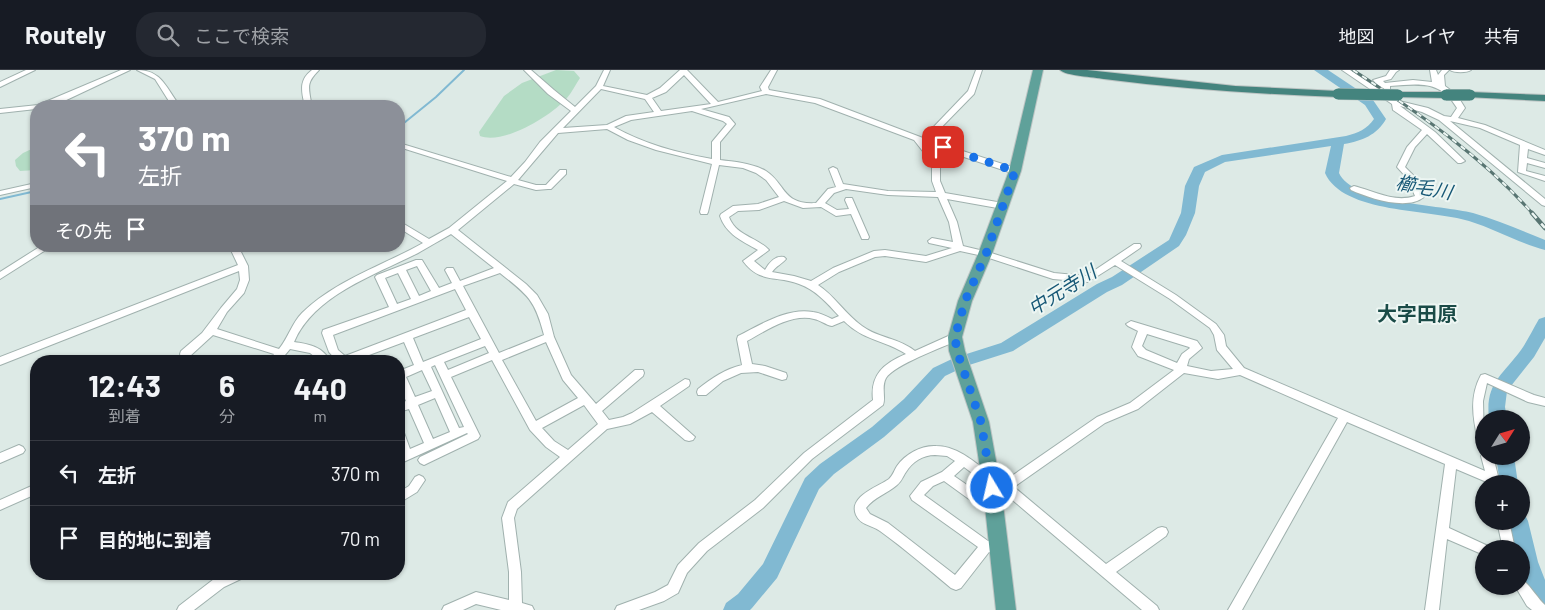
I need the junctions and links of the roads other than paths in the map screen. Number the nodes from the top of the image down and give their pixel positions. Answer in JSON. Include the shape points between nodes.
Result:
{"nodes":[{"id":1,"x":32,"y":70,"type":"edge"},
{"id":2,"x":127,"y":70,"type":"edge"},
{"id":3,"x":140,"y":70,"type":"edge"},
{"id":4,"x":316,"y":70,"type":"edge"},
{"id":5,"x":527,"y":70,"type":"edge"},
{"id":6,"x":607,"y":70,"type":"edge"},
{"id":7,"x":774,"y":70,"type":"edge"},
{"id":8,"x":979,"y":70,"type":"edge"},
{"id":9,"x":1038,"y":70,"type":"edge"},
{"id":10,"x":1066,"y":70,"type":"edge"},
{"id":11,"x":1345,"y":70,"type":"edge"},
{"id":12,"x":1396,"y":70,"type":"edge"},
{"id":13,"x":1432,"y":70,"type":"edge"},
{"id":14,"x":1448,"y":70,"type":"edge"},
{"id":15,"x":1468,"y":70,"type":"edge"},
{"id":16,"x":683,"y":71,"type":"edge"},
{"id":17,"x":1377,"y":80,"type":"junction"},
{"id":18,"x":1361,"y":81,"type":"junction"},
{"id":19,"x":0,"y":85,"type":"edge"},
{"id":20,"x":1385,"y":86,"type":"junction"},
{"id":21,"x":599,"y":87,"type":"junction"},
{"id":22,"x":1441,"y":88,"type":"junction"},
{"id":23,"x":766,"y":92,"type":"junction"},
{"id":24,"x":648,"y":97,"type":"junction"},
{"id":25,"x":1545,"y":98,"type":"edge"},
{"id":26,"x":1397,"y":99,"type":"junction"},
{"id":27,"x":59,"y":100,"type":"edge"},
{"id":28,"x":172,"y":100,"type":"edge"},
{"id":29,"x":307,"y":100,"type":"edge"},
{"id":30,"x":716,"y":105,"type":"junction"},
{"id":31,"x":1412,"y":107,"type":"junction"},
{"id":32,"x":30,"y":108,"type":"edge"},
{"id":33,"x":694,"y":109,"type":"junction"},
{"id":34,"x":0,"y":111,"type":"edge"},
{"id":35,"x":576,"y":111,"type":"junction"},
{"id":36,"x":659,"y":114,"type":"junction"},
{"id":37,"x":1442,"y":118,"type":"junction"},
{"id":38,"x":1454,"y":118,"type":"junction"},
{"id":39,"x":608,"y":127,"type":"junction"},
{"id":40,"x":1426,"y":130,"type":"junction"},
{"id":41,"x":557,"y":132,"type":"junction"},
{"id":42,"x":921,"y":140,"type":"junction"},
{"id":43,"x":1524,"y":144,"type":"junction"},
{"id":44,"x":405,"y":147,"type":"edge"},
{"id":45,"x":1545,"y":153,"type":"edge"},
{"id":46,"x":1522,"y":160,"type":"junction"},
{"id":47,"x":1462,"y":161,"type":"dead end"},
{"id":48,"x":716,"y":162,"type":"junction"},
{"id":49,"x":1545,"y":166,"type":"edge"},
{"id":50,"x":833,"y":169,"type":"dead end"},
{"id":51,"x":1015,"y":171,"type":"junction"},
{"id":52,"x":563,"y":172,"type":"dead end"},
{"id":53,"x":1522,"y":172,"type":"junction"},
{"id":54,"x":1545,"y":178,"type":"edge"},
{"id":55,"x":1516,"y":180,"type":"junction"},
{"id":56,"x":512,"y":181,"type":"junction"},
{"id":57,"x":30,"y":186,"type":"edge"},
{"id":58,"x":840,"y":186,"type":"junction"},
{"id":59,"x":1354,"y":188,"type":"dead end"},
{"id":60,"x":1530,"y":191,"type":"junction"},
{"id":61,"x":1545,"y":191,"type":"edge"},
{"id":62,"x":0,"y":193,"type":"edge"},
{"id":63,"x":941,"y":195,"type":"junction"},
{"id":64,"x":786,"y":198,"type":"junction"},
{"id":65,"x":849,"y":200,"type":"dead end"},
{"id":66,"x":820,"y":203,"type":"junction"},
{"id":67,"x":1545,"y":203,"type":"edge"},
{"id":68,"x":1003,"y":206,"type":"junction"},
{"id":69,"x":853,"y":210,"type":"junction"},
{"id":70,"x":704,"y":212,"type":"dead end"},
{"id":71,"x":405,"y":228,"type":"edge"},
{"id":72,"x":452,"y":230,"type":"junction"},
{"id":73,"x":865,"y":237,"type":"dead end"},
{"id":74,"x":932,"y":241,"type":"dead end"},
{"id":75,"x":429,"y":243,"type":"junction"},
{"id":76,"x":1137,"y":246,"type":"dead end"},
{"id":77,"x":959,"y":247,"type":"junction"},
{"id":78,"x":38,"y":252,"type":"edge"},
{"id":79,"x":236,"y":252,"type":"edge"},
{"id":80,"x":986,"y":254,"type":"junction"},
{"id":81,"x":782,"y":259,"type":"dead end"},
{"id":82,"x":1114,"y":261,"type":"junction"},
{"id":83,"x":243,"y":266,"type":"junction"},
{"id":84,"x":401,"y":269,"type":"junction"},
{"id":85,"x":501,"y":269,"type":"junction"},
{"id":86,"x":450,"y":270,"type":"dead end"},
{"id":87,"x":766,"y":275,"type":"junction"},
{"id":88,"x":0,"y":276,"type":"edge"},
{"id":89,"x":457,"y":285,"type":"junction"},
{"id":90,"x":811,"y":285,"type":"junction"},
{"id":91,"x":436,"y":292,"type":"junction"},
{"id":92,"x":416,"y":300,"type":"junction"},
{"id":93,"x":394,"y":308,"type":"junction"},
{"id":94,"x":472,"y":312,"type":"junction"},
{"id":95,"x":845,"y":317,"type":"junction"},
{"id":96,"x":1131,"y":324,"type":"dead end"},
{"id":97,"x":1144,"y":328,"type":"junction"},
{"id":98,"x":210,"y":330,"type":"junction"},
{"id":99,"x":407,"y":337,"type":"junction"},
{"id":100,"x":549,"y":337,"type":"junction"},
{"id":101,"x":487,"y":341,"type":"junction"},
{"id":102,"x":956,"y":344,"type":"junction"},
{"id":103,"x":281,"y":353,"type":"edge"},
{"id":104,"x":185,"y":354,"type":"dead end"},
{"id":105,"x":321,"y":355,"type":"edge"},
{"id":106,"x":337,"y":355,"type":"edge"},
{"id":107,"x":359,"y":355,"type":"edge"},
{"id":108,"x":914,"y":355,"type":"junction"},
{"id":109,"x":496,"y":356,"type":"junction"},
{"id":110,"x":438,"y":360,"type":"junction"},
{"id":111,"x":0,"y":361,"type":"edge"},
{"id":112,"x":422,"y":366,"type":"junction"},
{"id":113,"x":748,"y":368,"type":"junction"},
{"id":114,"x":1182,"y":369,"type":"junction"},
{"id":115,"x":1240,"y":371,"type":"junction"},
{"id":116,"x":405,"y":373,"type":"edge"},
{"id":117,"x":638,"y":373,"type":"dead end"},
{"id":118,"x":445,"y":375,"type":"junction"},
{"id":119,"x":782,"y":376,"type":"dead end"},
{"id":120,"x":685,"y":383,"type":"dead end"},
{"id":121,"x":405,"y":388,"type":"edge"},
{"id":122,"x":702,"y":392,"type":"dead end"},
{"id":123,"x":438,"y":393,"type":"junction"},
{"id":124,"x":586,"y":399,"type":"junction"},
{"id":125,"x":1545,"y":402,"type":"edge"},
{"id":126,"x":412,"y":403,"type":"junction"},
{"id":127,"x":652,"y":405,"type":"junction"},
{"id":128,"x":405,"y":406,"type":"edge"},
{"id":129,"x":596,"y":410,"type":"junction"},
{"id":130,"x":1479,"y":410,"type":"edge"},
{"id":131,"x":1345,"y":416,"type":"junction"},
{"id":132,"x":604,"y":425,"type":"junction"},
{"id":133,"x":534,"y":427,"type":"junction"},
{"id":134,"x":689,"y":437,"type":"dead end"},
{"id":135,"x":430,"y":445,"type":"junction"},
{"id":136,"x":19,"y":450,"type":"dead end"},
{"id":137,"x":405,"y":456,"type":"edge"},
{"id":138,"x":568,"y":456,"type":"junction"},
{"id":139,"x":0,"y":458,"type":"edge"},
{"id":140,"x":424,"y":460,"type":"dead end"},
{"id":141,"x":963,"y":461,"type":"junction"},
{"id":142,"x":1451,"y":461,"type":"junction"},
{"id":143,"x":1479,"y":475,"type":"edge"},
{"id":144,"x":946,"y":476,"type":"junction"},
{"id":145,"x":418,"y":480,"type":"dead end"},
{"id":146,"x":996,"y":486,"type":"junction"},
{"id":147,"x":30,"y":493,"type":"edge"},
{"id":148,"x":405,"y":494,"type":"edge"},
{"id":149,"x":1,"y":505,"type":"edge"},
{"id":150,"x":995,"y":511,"type":"junction"},
{"id":151,"x":1442,"y":531,"type":"junction"},
{"id":152,"x":1162,"y":532,"type":"dead end"},
{"id":153,"x":992,"y":546,"type":"junction"},
{"id":154,"x":1475,"y":546,"type":"edge"},
{"id":155,"x":1105,"y":572,"type":"junction"},
{"id":156,"x":226,"y":580,"type":"edge"},
{"id":157,"x":1529,"y":595,"type":"edge"},
{"id":158,"x":520,"y":609,"type":"edge"},
{"id":159,"x":184,"y":610,"type":"edge"},
{"id":160,"x":449,"y":610,"type":"edge"},
{"id":161,"x":622,"y":610,"type":"edge"},
{"id":162,"x":1006,"y":610,"type":"edge"},
{"id":163,"x":1152,"y":610,"type":"edge"},
{"id":164,"x":1235,"y":610,"type":"edge"},
{"id":165,"x":1432,"y":610,"type":"edge"},
{"id":166,"x":1541,"y":610,"type":"edge"}],
"edges":[{"from":1,"to":19,"type":"street"},
{"from":2,"to":27,"type":"street"},
{"from":3,"to":28,"type":"street","via":[[157,78]]},
{"from":4,"to":29,"type":"street","via":[[308,75],[305,82]]},
{"from":5,"to":35,"type":"street"},
{"from":6,"to":21,"type":"street"},
{"from":7,"to":23,"type":"street","via":[[764,87]]},
{"from":8,"to":42,"type":"street","via":[[971,92]]},
{"from":9,"to":51,"type":"main road"},
{"from":10,"to":26,"type":"highway","bridge":true,"via":[[1246,91]]},
{"from":11,"to":18,"type":"street"},
{"from":12,"to":17,"type":"street","via":[[1389,78]]},
{"from":13,"to":22,"type":"street"},
{"from":14,"to":15,"type":"street"},
{"from":14,"to":22,"type":"street","via":[[1441,76]]},
{"from":16,"to":24,"type":"street","via":[[663,90]]},
{"from":16,"to":30,"type":"street"},
{"from":17,"to":18,"type":"street"},
{"from":17,"to":20,"type":"street"},
{"from":18,"to":26,"type":"street"},
{"from":20,"to":22,"type":"street","via":[[1405,82]]},
{"from":20,"to":31,"type":"street"},
{"from":21,"to":24,"type":"street"},
{"from":21,"to":35,"type":"street"},
{"from":22,"to":25,"type":"highway","bridge":true,"via":[[1470,95]]},
{"from":22,"to":26,"type":"highway"},
{"from":22,"to":38,"type":"street","via":[[1460,105]]},
{"from":23,"to":30,"type":"street"},
{"from":23,"to":42,"type":"street","via":[[817,101]]},
{"from":24,"to":36,"type":"street"},
{"from":26,"to":31,"type":"street"},
{"from":26,"to":40,"type":"street","via":[[1396,108]]},
{"from":30,"to":33,"type":"street"},
{"from":31,"to":37,"type":"street"},
{"from":32,"to":34,"type":"street"},
{"from":33,"to":36,"type":"street"},
{"from":33,"to":48,"type":"street","via":[[726,119],[731,124],[716,142]]},
{"from":35,"to":41,"type":"street"},
{"from":36,"to":39,"type":"street","via":[[629,118]]},
{"from":37,"to":38,"type":"street"},
{"from":37,"to":55,"type":"street"},
{"from":38,"to":43,"type":"street","via":[[1486,127]]},
{"from":39,"to":41,"type":"street"},
{"from":39,"to":48,"type":"street","via":[[636,140]]},
{"from":40,"to":47,"type":"street"},
{"from":40,"to":59,"type":"street","via":[[1409,148],[1401,167],[1412,178],[1420,197],[1414,200],[1374,197]]},
{"from":41,"to":56,"type":"street"},
{"from":42,"to":51,"type":"street"},
{"from":42,"to":63,"type":"street","via":[[936,163],[934,174]]},
{"from":43,"to":45,"type":"street"},
{"from":43,"to":46,"type":"street"},
{"from":44,"to":56,"type":"street"},
{"from":46,"to":49,"type":"street"},
{"from":46,"to":53,"type":"street"},
{"from":48,"to":64,"type":"street","via":[[759,170]]},
{"from":48,"to":70,"type":"street"},
{"from":50,"to":58,"type":"street"},
{"from":51,"to":68,"type":"main road"},
{"from":52,"to":56,"type":"street","via":[[548,187]]},
{"from":53,"to":54,"type":"street"},
{"from":53,"to":55,"type":"street","via":[[1518,173]]},
{"from":55,"to":60,"type":"street"},
{"from":56,"to":72,"type":"street"},
{"from":57,"to":62,"type":"street"},
{"from":58,"to":63,"type":"street"},
{"from":58,"to":66,"type":"street"},
{"from":60,"to":61,"type":"street"},
{"from":60,"to":67,"type":"street"},
{"from":63,"to":68,"type":"street"},
{"from":63,"to":77,"type":"street","via":[[956,229]]},
{"from":64,"to":66,"type":"street","via":[[805,206]]},
{"from":64,"to":87,"type":"street","via":[[759,207],[736,208],[724,216],[731,230],[765,250],[748,261],[756,271]]},
{"from":65,"to":69,"type":"street"},
{"from":66,"to":69,"type":"street","via":[[836,213]]},
{"from":68,"to":80,"type":"main road"},
{"from":69,"to":73,"type":"street"},
{"from":71,"to":75,"type":"street"},
{"from":72,"to":75,"type":"street"},
{"from":72,"to":85,"type":"street"},
{"from":74,"to":77,"type":"street"},
{"from":75,"to":103,"type":"street","via":[[353,282],[316,307],[294,329]]},
{"from":76,"to":82,"type":"street"},
{"from":77,"to":80,"type":"street"},
{"from":77,"to":90,"type":"street","via":[[926,259],[874,254]]},
{"from":78,"to":88,"type":"street"},
{"from":79,"to":83,"type":"street"},
{"from":80,"to":82,"type":"street","via":[[1053,276],[1088,279]]},
{"from":80,"to":102,"type":"main road","via":[[965,301]]},
{"from":81,"to":87,"type":"street","via":[[773,264]]},
{"from":82,"to":115,"type":"street","via":[[1213,326],[1219,335],[1221,348]]},
{"from":83,"to":98,"type":"street","via":[[243,286],[237,298],[225,308]]},
{"from":83,"to":111,"type":"street"},
{"from":84,"to":91,"type":"street","via":[[419,262]]},
{"from":84,"to":92,"type":"street"},
{"from":84,"to":93,"type":"street","via":[[380,277]]},
{"from":85,"to":89,"type":"street"},
{"from":85,"to":100,"type":"street","via":[[534,297]]},
{"from":86,"to":89,"type":"street"},
{"from":87,"to":90,"type":"street","via":[[787,277]]},
{"from":89,"to":91,"type":"street"},
{"from":89,"to":94,"type":"street"},
{"from":90,"to":95,"type":"street"},
{"from":91,"to":92,"type":"street"},
{"from":92,"to":93,"type":"street"},
{"from":93,"to":106,"type":"street","via":[[327,333]]},
{"from":94,"to":99,"type":"street"},
{"from":94,"to":101,"type":"street"},
{"from":95,"to":108,"type":"street","via":[[872,337],[908,349]]},
{"from":95,"to":113,"type":"street","via":[[832,323],[813,315],[794,316],[764,327],[742,339]]},
{"from":96,"to":97,"type":"street"},
{"from":97,"to":114,"type":"street","via":[[1137,347],[1142,353]]},
{"from":97,"to":114,"type":"street","via":[[1197,346],[1184,357]]},
{"from":98,"to":103,"type":"street"},
{"from":98,"to":104,"type":"street"},
{"from":99,"to":107,"type":"street"},
{"from":99,"to":112,"type":"street"},
{"from":100,"to":109,"type":"street"},
{"from":100,"to":124,"type":"street","via":[[567,377]]},
{"from":101,"to":109,"type":"street"},
{"from":101,"to":110,"type":"street"},
{"from":102,"to":108,"type":"street"},
{"from":102,"to":146,"type":"main road","via":[[981,422]]},
{"from":103,"to":105,"type":"street","via":[[313,349]]},
{"from":108,"to":161,"type":"street","via":[[894,363],[881,377],[876,390],[879,402],[808,456],[759,504],[703,547],[682,570],[674,589]]},
{"from":109,"to":118,"type":"street"},
{"from":109,"to":133,"type":"street"},
{"from":110,"to":112,"type":"street"},
{"from":110,"to":118,"type":"street"},
{"from":112,"to":116,"type":"street"},
{"from":112,"to":123,"type":"street"},
{"from":113,"to":119,"type":"street"},
{"from":113,"to":122,"type":"street","via":[[717,379]]},
{"from":114,"to":115,"type":"street","via":[[1230,375]]},
{"from":114,"to":146,"type":"street","via":[[1134,406],[1101,420]]},
{"from":115,"to":131,"type":"street"},
{"from":117,"to":129,"type":"street"},
{"from":118,"to":140,"type":"street","via":[[474,436]]},
{"from":120,"to":127,"type":"street"},
{"from":121,"to":126,"type":"street"},
{"from":123,"to":126,"type":"street"},
{"from":123,"to":135,"type":"street","via":[[460,432]]},
{"from":124,"to":129,"type":"street"},
{"from":124,"to":133,"type":"street"},
{"from":125,"to":130,"type":"street","via":[[1485,378],[1479,388]]},
{"from":126,"to":128,"type":"street"},
{"from":126,"to":135,"type":"street"},
{"from":127,"to":132,"type":"street","via":[[628,421]]},
{"from":127,"to":134,"type":"street"},
{"from":129,"to":132,"type":"street"},
{"from":131,"to":142,"type":"street"},
{"from":131,"to":164,"type":"street"},
{"from":132,"to":138,"type":"street"},
{"from":133,"to":138,"type":"street","via":[[550,444]]},
{"from":135,"to":137,"type":"street"},
{"from":136,"to":139,"type":"street"},
{"from":138,"to":158,"type":"street","via":[[512,506],[508,518]]},
{"from":141,"to":144,"type":"street"},
{"from":141,"to":146,"type":"street"},
{"from":141,"to":153,"type":"street","via":[[945,450],[920,453],[902,468],[895,480],[863,502],[861,514],[881,525],[956,584]]},
{"from":142,"to":143,"type":"street"},
{"from":142,"to":151,"type":"street"},
{"from":144,"to":150,"type":"street"},
{"from":144,"to":153,"type":"street","via":[[923,486],[916,496]]},
{"from":145,"to":148,"type":"street"},
{"from":146,"to":150,"type":"main road"},
{"from":146,"to":155,"type":"street"},
{"from":147,"to":149,"type":"street"},
{"from":150,"to":153,"type":"main road"},
{"from":151,"to":154,"type":"street"},
{"from":151,"to":165,"type":"street"},
{"from":152,"to":155,"type":"street"},
{"from":153,"to":162,"type":"main road"},
{"from":155,"to":163,"type":"street"},
{"from":156,"to":159,"type":"street"},
{"from":157,"to":166,"type":"street"},
{"from":158,"to":160,"type":"street","via":[[476,598]]}]}
